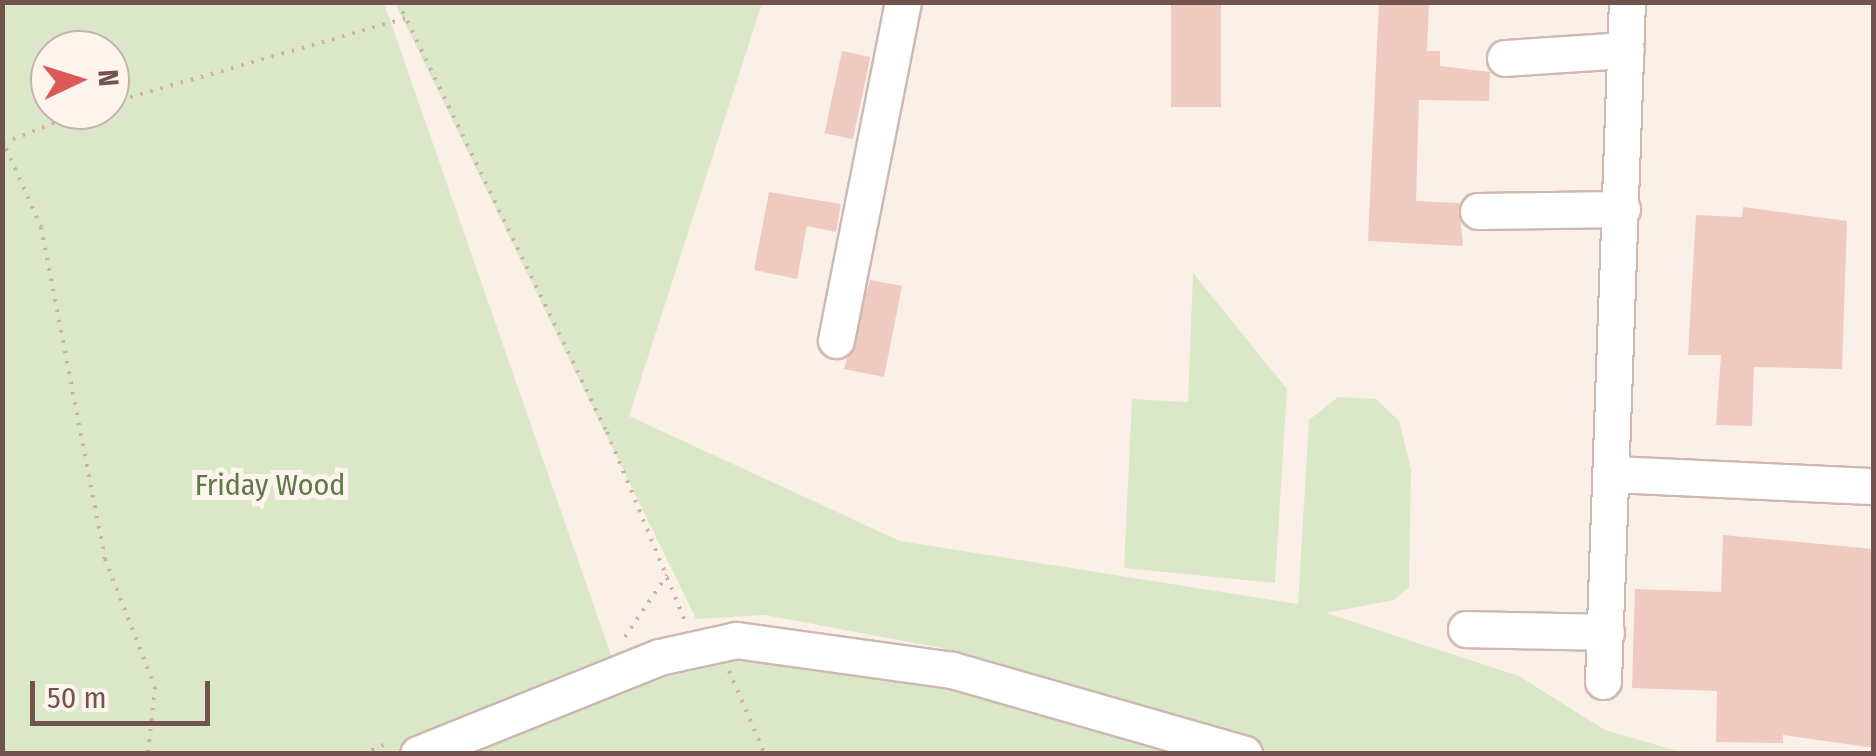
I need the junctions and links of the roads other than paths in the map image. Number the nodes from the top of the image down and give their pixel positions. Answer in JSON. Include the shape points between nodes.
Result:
{"nodes":[{"id":1,"x":903,"y":2,"type":"edge"},
{"id":2,"x":1627,"y":2,"type":"edge"},
{"id":3,"x":1626,"y":50,"type":"junction"},
{"id":4,"x":1505,"y":58,"type":"dead end"},
{"id":5,"x":1622,"y":208,"type":"junction"},
{"id":6,"x":1478,"y":210,"type":"dead end"},
{"id":7,"x":836,"y":340,"type":"dead end"},
{"id":8,"x":1615,"y":474,"type":"junction"},
{"id":9,"x":1874,"y":486,"type":"edge"},
{"id":10,"x":1466,"y":629,"type":"dead end"},
{"id":11,"x":1606,"y":632,"type":"junction"},
{"id":12,"x":1603,"y":682,"type":"dead end"},
{"id":13,"x":418,"y":754,"type":"edge"},
{"id":14,"x":1244,"y":754,"type":"edge"}],
"edges":[{"from":1,"to":7,"type":"lane"},
{"from":2,"to":3,"type":"lane"},
{"from":3,"to":4,"type":"lane"},
{"from":3,"to":5,"type":"lane"},
{"from":5,"to":6,"type":"lane"},
{"from":5,"to":8,"type":"lane"},
{"from":8,"to":9,"type":"lane"},
{"from":8,"to":11,"type":"lane"},
{"from":10,"to":11,"type":"lane"},
{"from":11,"to":12,"type":"lane"},
{"from":13,"to":14,"type":"lane","via":[[707,653],[788,641],[952,670]]}]}
